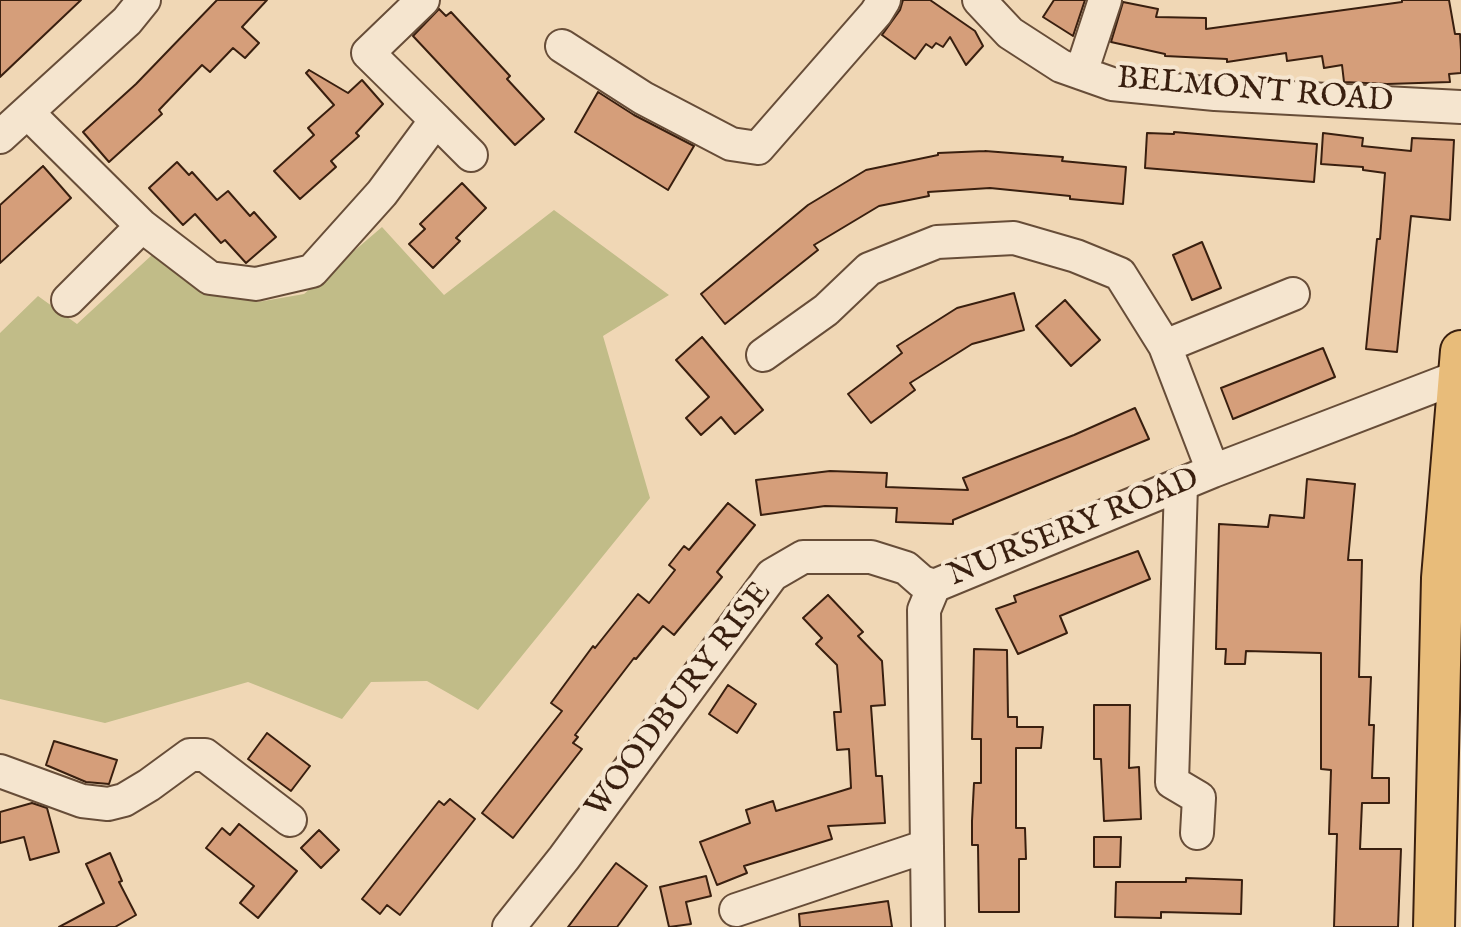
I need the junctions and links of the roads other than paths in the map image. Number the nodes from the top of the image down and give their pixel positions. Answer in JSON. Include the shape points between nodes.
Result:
{"nodes":[{"id":1,"x":144,"y":0,"type":"edge"},
{"id":2,"x":423,"y":0,"type":"edge"},
{"id":3,"x":884,"y":0,"type":"edge"},
{"id":4,"x":979,"y":0,"type":"edge"},
{"id":5,"x":1105,"y":0,"type":"edge"},
{"id":6,"x":562,"y":46,"type":"dead end"},
{"id":7,"x":1081,"y":73,"type":"junction"},
{"id":8,"x":1461,"y":107,"type":"edge"},
{"id":9,"x":28,"y":113,"type":"junction"},
{"id":10,"x":436,"y":120,"type":"junction"},
{"id":11,"x":0,"y":137,"type":"edge"},
{"id":12,"x":471,"y":155,"type":"dead end"},
{"id":13,"x":142,"y":226,"type":"junction"},
{"id":14,"x":1293,"y":294,"type":"dead end"},
{"id":15,"x":68,"y":300,"type":"dead end"},
{"id":16,"x":1165,"y":346,"type":"junction"},
{"id":17,"x":763,"y":355,"type":"dead end"},
{"id":18,"x":1460,"y":364,"type":"edge"},
{"id":19,"x":1213,"y":471,"type":"junction"},
{"id":20,"x":1181,"y":485,"type":"junction"},
{"id":21,"x":934,"y":586,"type":"junction"},
{"id":22,"x":1449,"y":763,"type":"edge"},
{"id":23,"x":0,"y":771,"type":"edge"},
{"id":24,"x":290,"y":820,"type":"dead end"},
{"id":25,"x":1197,"y":833,"type":"dead end"},
{"id":26,"x":927,"y":846,"type":"junction"},
{"id":27,"x":736,"y":910,"type":"dead end"},
{"id":28,"x":509,"y":927,"type":"edge"},
{"id":29,"x":928,"y":927,"type":"edge"},
{"id":30,"x":1434,"y":927,"type":"edge"}],
"edges":[{"from":1,"to":9,"type":"street"},
{"from":2,"to":10,"type":"street","via":[[368,53]]},
{"from":3,"to":6,"type":"street","via":[[758,148],[731,144],[643,98]]},
{"from":4,"to":7,"type":"street","name":"BELMONT ROAD","via":[[1010,33]]},
{"from":5,"to":7,"type":"street"},
{"from":7,"to":8,"type":"street","name":"BELMONT ROAD","via":[[1112,84],[1215,94]]},
{"from":9,"to":11,"type":"street"},
{"from":9,"to":13,"type":"street"},
{"from":10,"to":12,"type":"street"},
{"from":10,"to":13,"type":"street","via":[[382,193],[312,271],[256,284],[210,278]]},
{"from":13,"to":15,"type":"street"},
{"from":14,"to":16,"type":"street"},
{"from":16,"to":17,"type":"street","via":[[1120,274],[1014,238],[937,242],[869,269],[826,310]]},
{"from":16,"to":19,"type":"street"},
{"from":18,"to":19,"type":"street","name":"NURSERY ROAD"},
{"from":18,"to":22,"type":"main road","via":[[1442,578]]},
{"from":19,"to":20,"type":"street","name":"NURSERY ROAD"},
{"from":20,"to":21,"type":"street","name":"NURSERY ROAD"},
{"from":20,"to":25,"type":"street","via":[[1172,782],[1199,798]]},
{"from":21,"to":26,"type":"street","name":"NURSERY ROAD","via":[[924,610]]},
{"from":21,"to":28,"type":"street","name":"WOODBURY RISE","via":[[906,568],[871,557],[803,557],[772,575]]},
{"from":22,"to":30,"type":"main road"},
{"from":23,"to":24,"type":"street","via":[[82,801],[108,804],[124,800],[190,755],[205,755]]},
{"from":26,"to":27,"type":"street"},
{"from":26,"to":29,"type":"street","name":"NURSERY ROAD"}]}
